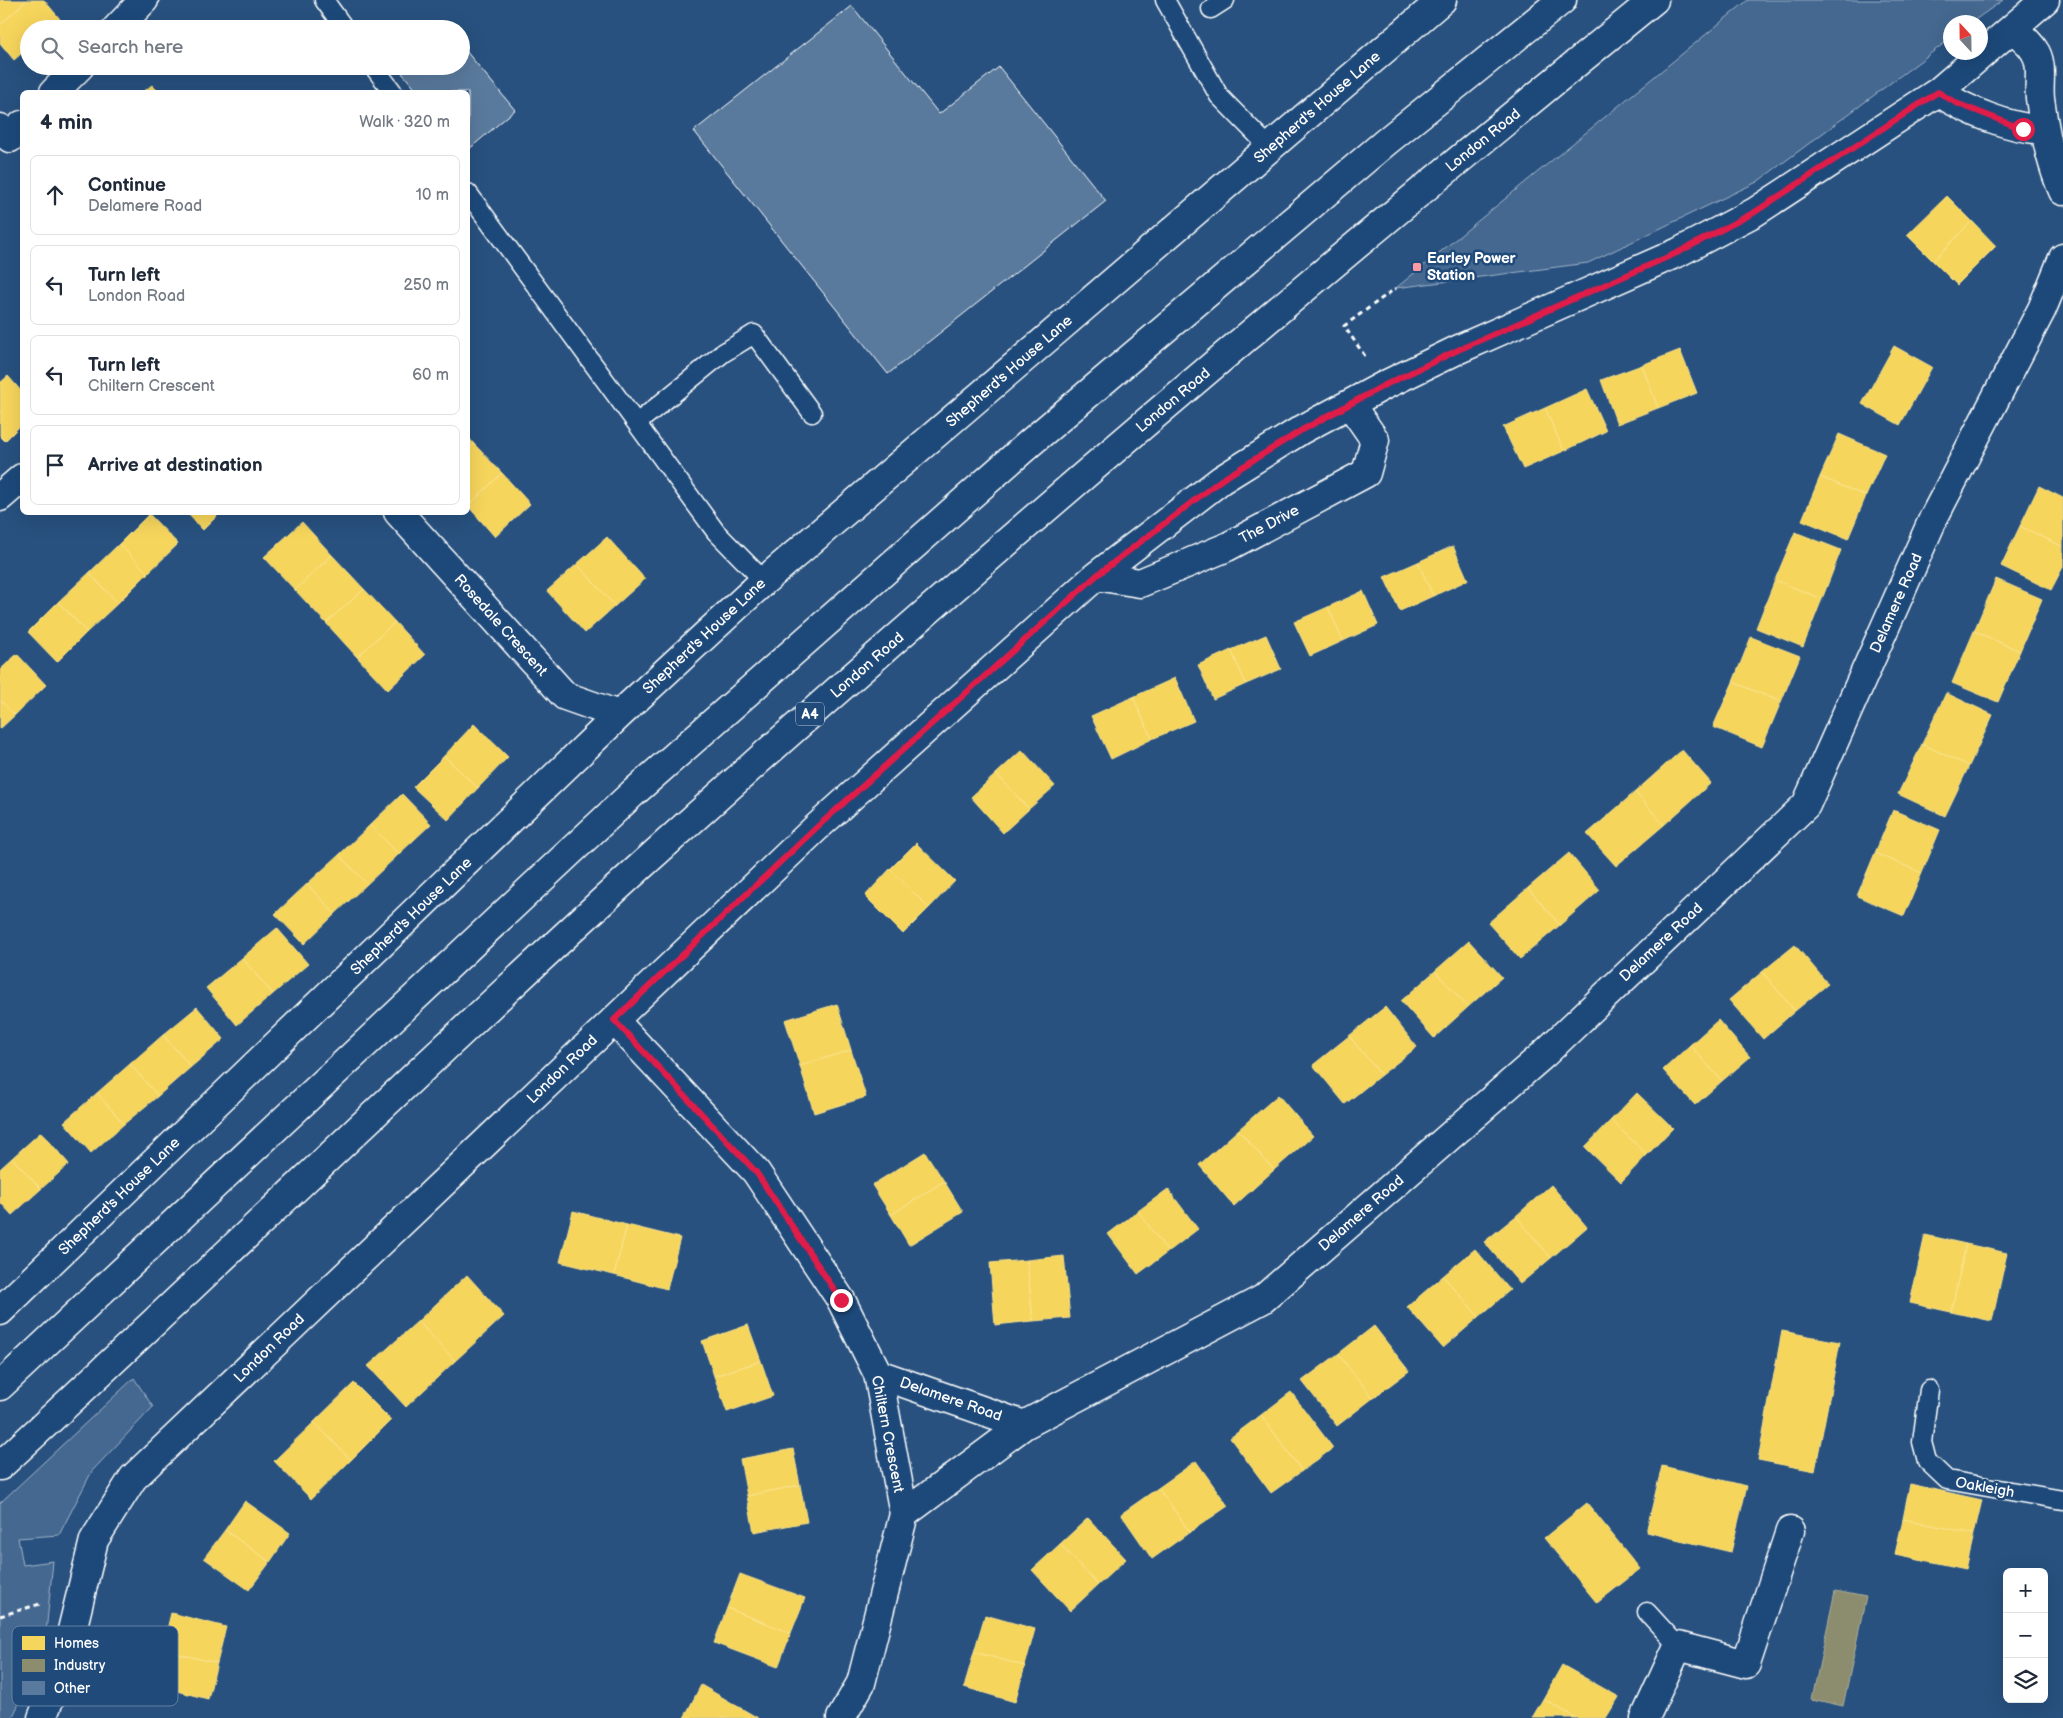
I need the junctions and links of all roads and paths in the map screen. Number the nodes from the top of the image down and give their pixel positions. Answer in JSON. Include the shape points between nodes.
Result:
{"nodes":[{"id":1,"x":144,"y":0,"type":"edge"},
{"id":2,"x":324,"y":0,"type":"edge"},
{"id":3,"x":1165,"y":0,"type":"edge"},
{"id":4,"x":1442,"y":0,"type":"edge"},
{"id":5,"x":1562,"y":0,"type":"edge"},
{"id":6,"x":1654,"y":0,"type":"edge"},
{"id":7,"x":2045,"y":0,"type":"edge"},
{"id":8,"x":125,"y":20,"type":"edge"},
{"id":9,"x":338,"y":20,"type":"edge"},
{"id":10,"x":2013,"y":28,"type":"junction"},
{"id":11,"x":71,"y":75,"type":"edge"},
{"id":12,"x":380,"y":75,"type":"edge"},
{"id":13,"x":56,"y":90,"type":"edge"},
{"id":14,"x":391,"y":90,"type":"edge"},
{"id":15,"x":1938,"y":92,"type":"junction"},
{"id":16,"x":2046,"y":130,"type":"junction"},
{"id":17,"x":1270,"y":148,"type":"junction"},
{"id":18,"x":2063,"y":191,"type":"edge"},
{"id":19,"x":470,"y":196,"type":"edge"},
{"id":20,"x":2063,"y":258,"type":"edge"},
{"id":21,"x":1396,"y":288,"type":"dead end"},
{"id":22,"x":1385,"y":385,"type":"junction"},
{"id":23,"x":1350,"y":404,"type":"junction"},
{"id":24,"x":812,"y":413,"type":"dead end"},
{"id":25,"x":637,"y":423,"type":"junction"},
{"id":26,"x":20,"y":480,"type":"edge"},
{"id":27,"x":0,"y":498,"type":"edge"},
{"id":28,"x":401,"y":515,"type":"edge"},
{"id":29,"x":1096,"y":576,"type":"junction"},
{"id":30,"x":764,"y":581,"type":"junction"},
{"id":31,"x":619,"y":715,"type":"junction"},
{"id":32,"x":614,"y":1020,"type":"junction"},
{"id":33,"x":0,"y":1310,"type":"edge"},
{"id":34,"x":878,"y":1374,"type":"junction"},
{"id":35,"x":0,"y":1386,"type":"edge"},
{"id":36,"x":1929,"y":1390,"type":"dead end"},
{"id":37,"x":1024,"y":1425,"type":"junction"},
{"id":38,"x":0,"y":1466,"type":"edge"},
{"id":39,"x":2063,"y":1500,"type":"edge"},
{"id":40,"x":904,"y":1514,"type":"junction"},
{"id":41,"x":1790,"y":1530,"type":"dead end"},
{"id":42,"x":1647,"y":1612,"type":"dead end"},
{"id":43,"x":73,"y":1626,"type":"edge"},
{"id":44,"x":1678,"y":1646,"type":"junction"},
{"id":45,"x":47,"y":1706,"type":"edge"},
{"id":46,"x":42,"y":1718,"type":"edge"},
{"id":47,"x":841,"y":1718,"type":"edge"},
{"id":48,"x":1645,"y":1718,"type":"edge"}],
"edges":[{"from":1,"to":8,"type":"street"},
{"from":2,"to":9,"type":"lane"},
{"from":3,"to":17,"type":"lane","via":[[1218,96]]},
{"from":4,"to":17,"type":"street","name":"Shepherd's House Lane"},
{"from":5,"to":35,"type":"street","via":[[1387,141],[1045,431],[632,794]]},
{"from":6,"to":38,"type":"street","name":"London Road","number":"A4","via":[[1153,416],[840,688],[424,1065]]},
{"from":7,"to":10,"type":"street","name":"London Road"},
{"from":10,"to":15,"type":"street","name":"London Road"},
{"from":10,"to":16,"type":"street","via":[[2035,50]]},
{"from":11,"to":13,"type":"street"},
{"from":12,"to":14,"type":"lane"},
{"from":15,"to":16,"type":"street","via":[[1956,103],[2023,129]]},
{"from":15,"to":22,"type":"street","name":"London Road","via":[[1738,221],[1679,252]]},
{"from":16,"to":18,"type":"street","via":[[2054,170]]},
{"from":17,"to":30,"type":"street","name":"Shepherd's House Lane"},
{"from":19,"to":25,"type":"lane"},
{"from":20,"to":37,"type":"street","name":"Delamere Road","via":[[2042,309],[1934,517],[1806,806],[1543,1054],[1263,1298]]},
{"from":21,"to":22,"type":"path","via":[[1344,326]]},
{"from":22,"to":23,"type":"street","name":"London Road"},
{"from":23,"to":29,"type":"street","name":"London Road","via":[[1221,480]]},
{"from":23,"to":29,"type":"street","name":"The Drive","via":[[1374,440],[1366,473],[1227,547],[1140,583]]},
{"from":24,"to":25,"type":"lane","via":[[754,334],[723,353]]},
{"from":25,"to":30,"type":"lane","via":[[716,532]]},
{"from":26,"to":27,"type":"street"},
{"from":28,"to":31,"type":"street","name":"Rosedale Crescent","via":[[565,696]]},
{"from":29,"to":32,"type":"street","name":"London Road","via":[[816,828]]},
{"from":30,"to":31,"type":"street","name":"Shepherd's House Lane"},
{"from":31,"to":33,"type":"street","name":"Shepherd's House Lane"},
{"from":32,"to":34,"type":"street","name":"Chiltern Crescent","via":[[756,1172],[841,1300]]},
{"from":32,"to":43,"type":"street","name":"London Road","via":[[133,1478],[94,1540]]},
{"from":34,"to":37,"type":"street","name":"Delamere Road"},
{"from":34,"to":40,"type":"street","name":"Chiltern Crescent"},
{"from":36,"to":39,"type":"lane","name":"Oakleigh","via":[[1922,1442],[1927,1461],[1947,1480]]},
{"from":37,"to":40,"type":"street","name":"Delamere Road"},
{"from":40,"to":47,"type":"street","name":"Chiltern Crescent","via":[[860,1683]]},
{"from":41,"to":44,"type":"street","via":[[1746,1664]]},
{"from":42,"to":44,"type":"lane"},
{"from":44,"to":48,"type":"street"},
{"from":45,"to":46,"type":"street","name":"London Road"}]}
